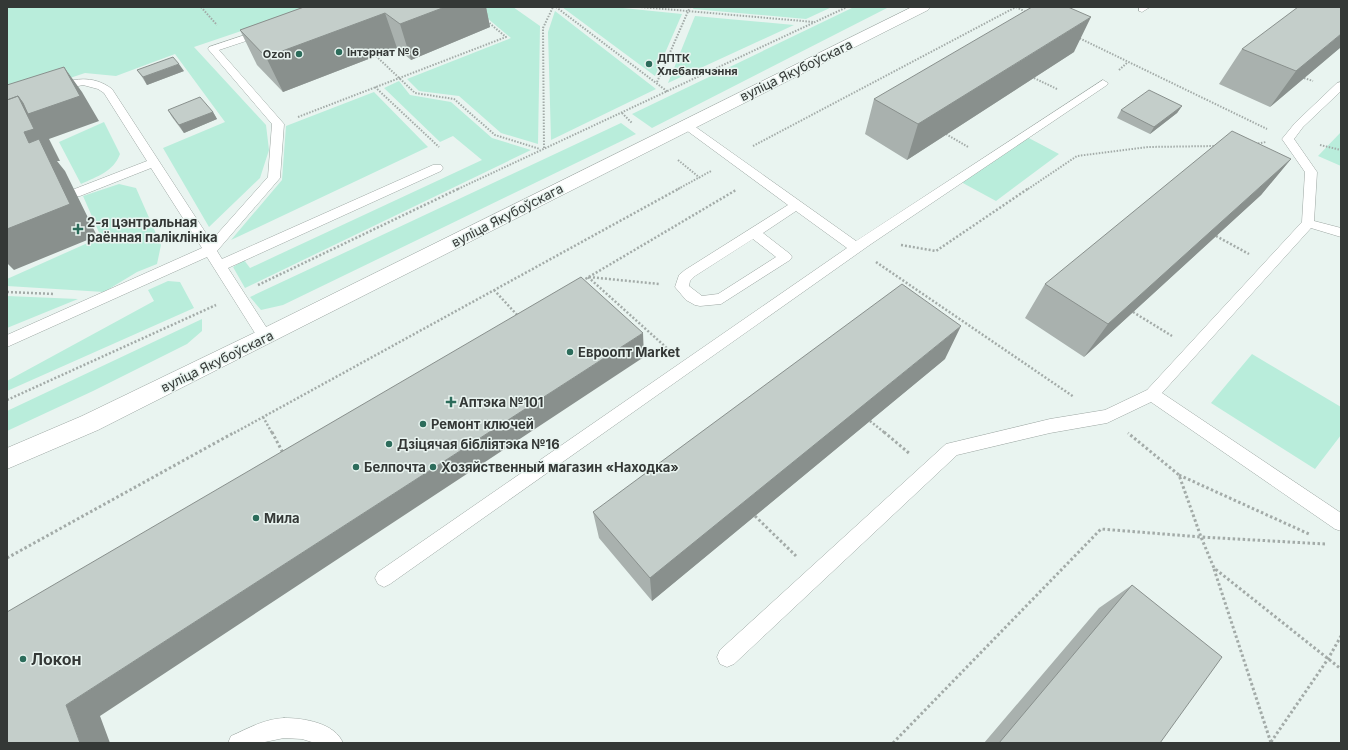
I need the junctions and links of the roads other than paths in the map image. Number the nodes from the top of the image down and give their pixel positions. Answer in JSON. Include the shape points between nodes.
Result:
{"nodes":[{"id":1,"x":923,"y":7,"type":"edge"},
{"id":2,"x":275,"y":27,"type":"edge"},
{"id":3,"x":1103,"y":83,"type":"dead end"},
{"id":4,"x":1341,"y":85,"type":"edge"},
{"id":5,"x":42,"y":93,"type":"edge"},
{"id":6,"x":686,"y":125,"type":"junction"},
{"id":7,"x":154,"y":163,"type":"junction"},
{"id":8,"x":437,"y":168,"type":"road end"},
{"id":9,"x":76,"y":193,"type":"dead end"},
{"id":10,"x":796,"y":205,"type":"junction"},
{"id":11,"x":1308,"y":223,"type":"junction"},
{"id":12,"x":753,"y":232,"type":"junction"},
{"id":13,"x":1341,"y":233,"type":"edge"},
{"id":14,"x":856,"y":248,"type":"junction"},
{"id":15,"x":210,"y":250,"type":"junction"},
{"id":16,"x":219,"y":266,"type":"junction"},
{"id":17,"x":265,"y":337,"type":"junction"},
{"id":18,"x":7,"y":341,"type":"edge"},
{"id":19,"x":1152,"y":394,"type":"junction"},
{"id":20,"x":90,"y":423,"type":"junction"},
{"id":21,"x":7,"y":460,"type":"edge"},
{"id":22,"x":7,"y":471,"type":"edge"},
{"id":23,"x":1341,"y":523,"type":"edge"},
{"id":24,"x":384,"y":578,"type":"dead end"},
{"id":25,"x":727,"y":657,"type":"dead end"},
{"id":26,"x":238,"y":743,"type":"edge"},
{"id":27,"x":333,"y":743,"type":"edge"}],
"edges":[{"from":1,"to":6,"type":"main road","name":"вуліца Якубоўскага"},
{"from":2,"to":15,"type":"lane","via":[[213,49],[278,124],[274,178]]},
{"from":3,"to":14,"type":"lane"},
{"from":4,"to":11,"type":"lane","via":[[1288,139],[1311,172]]},
{"from":5,"to":7,"type":"lane","via":[[70,83],[99,83],[108,91]]},
{"from":6,"to":10,"type":"lane"},
{"from":6,"to":17,"type":"main road","name":"вуліца Якубоўскага"},
{"from":7,"to":9,"type":"lane"},
{"from":7,"to":15,"type":"lane"},
{"from":8,"to":16,"type":"lane"},
{"from":10,"to":12,"type":"lane"},
{"from":10,"to":14,"type":"lane"},
{"from":11,"to":13,"type":"lane"},
{"from":11,"to":19,"type":"lane"},
{"from":12,"to":12,"type":"lane","via":[[690,273],[682,287],[700,301],[721,299],[785,257]]},
{"from":14,"to":24,"type":"lane"},
{"from":15,"to":16,"type":"lane"},
{"from":15,"to":18,"type":"lane"},
{"from":16,"to":17,"type":"lane"},
{"from":17,"to":20,"type":"main road","name":"вуліца Якубоўскага"},
{"from":19,"to":23,"type":"lane"},
{"from":19,"to":25,"type":"lane","via":[[1108,416],[1050,426],[952,449]]},
{"from":20,"to":21,"type":"main road","name":"вуліца Якубоўскага"},
{"from":20,"to":22,"type":"main road","name":"вуліца Якубоўскага"},
{"from":26,"to":27,"type":"lane","via":[[267,730],[298,728],[324,736]]}]}
